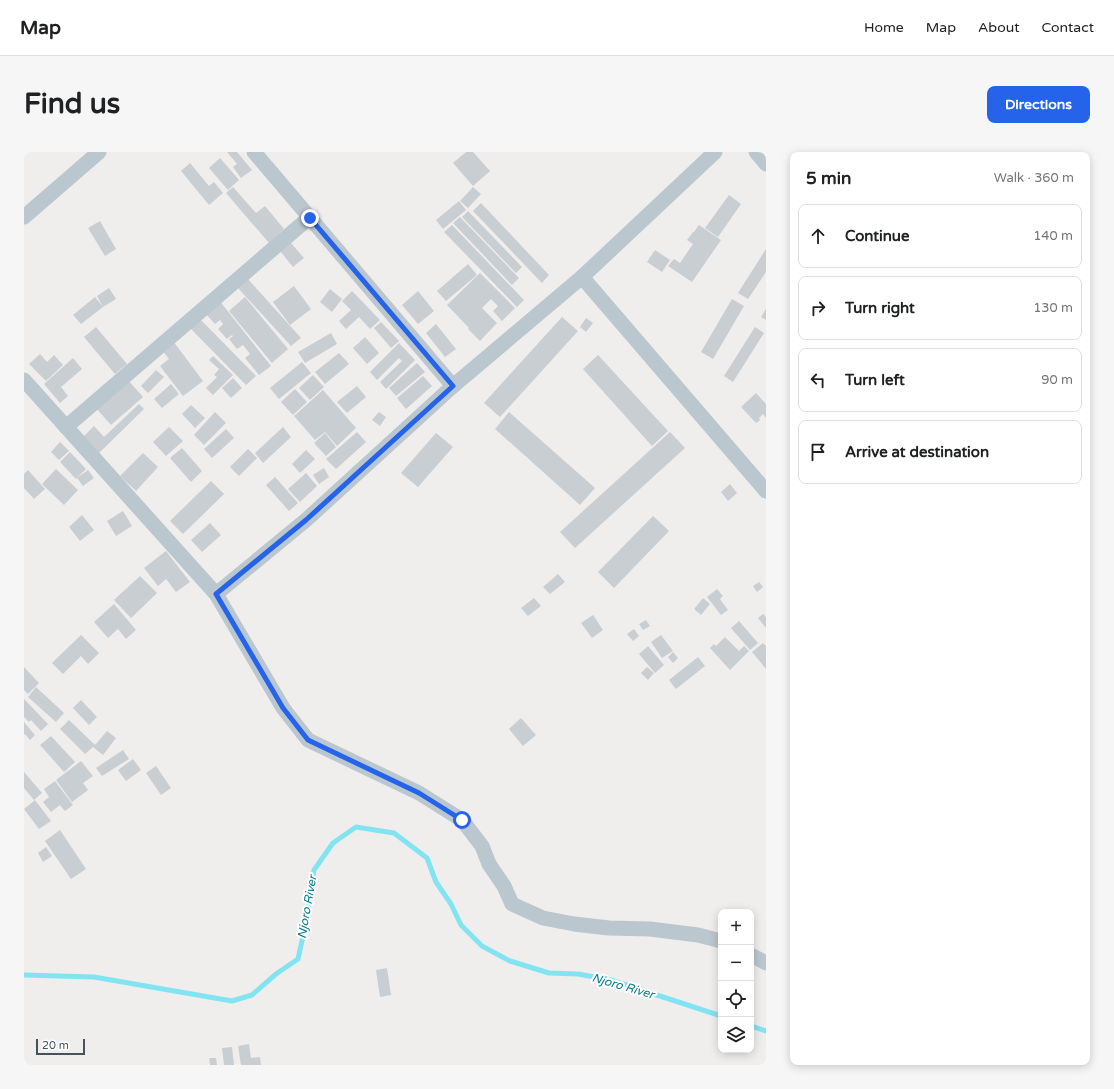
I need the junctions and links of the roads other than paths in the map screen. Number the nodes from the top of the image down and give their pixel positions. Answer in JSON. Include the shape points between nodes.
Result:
{"nodes":[{"id":1,"x":100,"y":152,"type":"edge"},
{"id":2,"x":254,"y":152,"type":"edge"},
{"id":3,"x":715,"y":152,"type":"edge"},
{"id":4,"x":756,"y":152,"type":"edge"},
{"id":5,"x":766,"y":164,"type":"edge"},
{"id":6,"x":24,"y":217,"type":"edge"},
{"id":7,"x":310,"y":218,"type":"junction"},
{"id":8,"x":582,"y":277,"type":"junction"},
{"id":9,"x":24,"y":380,"type":"edge"},
{"id":10,"x":453,"y":386,"type":"junction"},
{"id":11,"x":66,"y":427,"type":"junction"},
{"id":12,"x":766,"y":491,"type":"edge"},
{"id":13,"x":216,"y":594,"type":"junction"},
{"id":14,"x":718,"y":940,"type":"edge"},
{"id":15,"x":754,"y":957,"type":"edge"},
{"id":16,"x":766,"y":963,"type":"edge"}],
"edges":[{"from":1,"to":6,"type":"street"},
{"from":2,"to":7,"type":"street"},
{"from":3,"to":8,"type":"street"},
{"from":4,"to":5,"type":"street"},
{"from":7,"to":10,"type":"street"},
{"from":7,"to":11,"type":"street"},
{"from":8,"to":10,"type":"street"},
{"from":8,"to":12,"type":"street"},
{"from":9,"to":11,"type":"street"},
{"from":10,"to":13,"type":"street","via":[[306,520]]},
{"from":11,"to":13,"type":"street"},
{"from":13,"to":14,"type":"street","via":[[283,708],[308,740],[419,793],[462,820],[482,846],[489,864],[504,886],[512,904],[543,918],[574,924],[650,929]]},
{"from":15,"to":16,"type":"street"}]}
